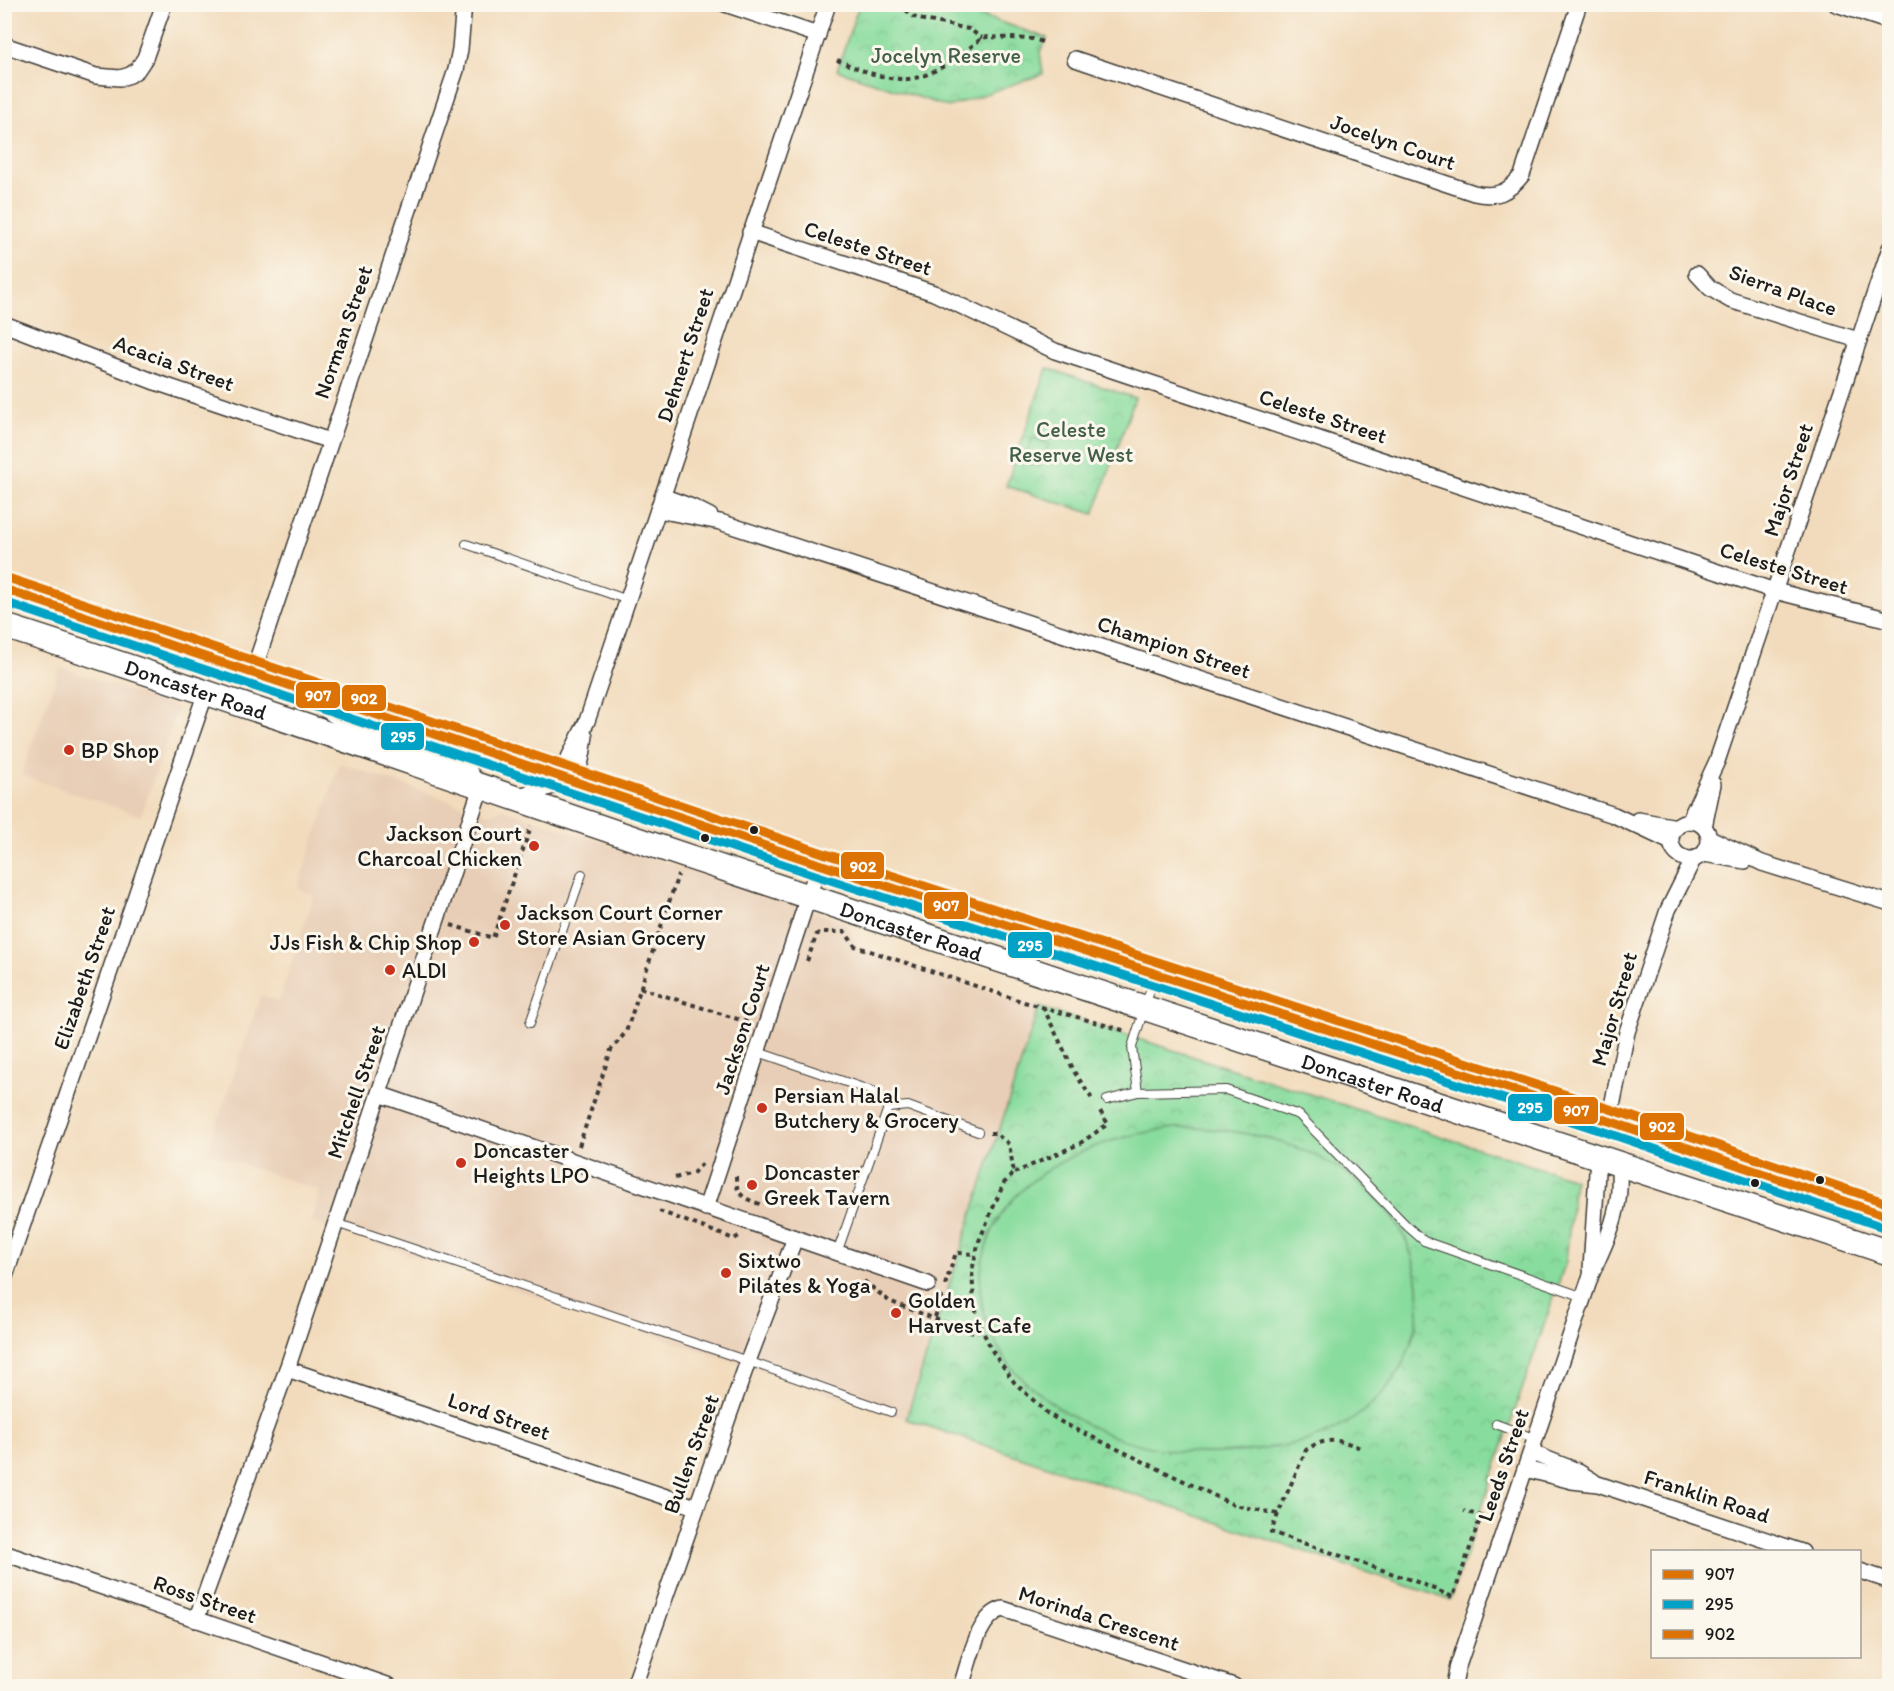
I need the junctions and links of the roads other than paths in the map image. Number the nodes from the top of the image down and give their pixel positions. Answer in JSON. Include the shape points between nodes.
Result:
{"nodes":[{"id":1,"x":164,"y":4,"type":"edge"},
{"id":2,"x":464,"y":4,"type":"edge"},
{"id":3,"x":725,"y":4,"type":"edge"},
{"id":4,"x":828,"y":4,"type":"edge"},
{"id":5,"x":1579,"y":4,"type":"edge"},
{"id":6,"x":1836,"y":4,"type":"edge"},
{"id":7,"x":1890,"y":22,"type":"edge"},
{"id":8,"x":818,"y":35,"type":"junction"},
{"id":9,"x":4,"y":45,"type":"edge"},
{"id":10,"x":1075,"y":59,"type":"dead end"},
{"id":11,"x":750,"y":232,"type":"junction"},
{"id":12,"x":1890,"y":248,"type":"edge"},
{"id":13,"x":1697,"y":274,"type":"dead end"},
{"id":14,"x":4,"y":324,"type":"edge"},
{"id":15,"x":1858,"y":340,"type":"junction"},
{"id":16,"x":330,"y":441,"type":"junction"},
{"id":17,"x":660,"y":503,"type":"junction"},
{"id":18,"x":466,"y":544,"type":"dead end"},
{"id":19,"x":4,"y":589,"type":"edge"},
{"id":20,"x":1775,"y":591,"type":"junction"},
{"id":21,"x":628,"y":600,"type":"junction"},
{"id":22,"x":4,"y":618,"type":"edge"},
{"id":23,"x":1890,"y":620,"type":"edge"},
{"id":24,"x":4,"y":626,"type":"edge"},
{"id":25,"x":38,"y":637,"type":"junction"},
{"id":26,"x":252,"y":672,"type":"junction"},
{"id":27,"x":287,"y":685,"type":"junction"},
{"id":28,"x":206,"y":692,"type":"junction"},
{"id":29,"x":1718,"y":761,"type":"junction"},
{"id":30,"x":565,"y":778,"type":"junction"},
{"id":31,"x":481,"y":788,"type":"junction"},
{"id":32,"x":512,"y":798,"type":"junction"},
{"id":33,"x":1614,"y":815,"type":"junction"},
{"id":34,"x":1683,"y":824,"type":"junction"},
{"id":35,"x":1707,"y":832,"type":"junction"},
{"id":36,"x":1674,"y":848,"type":"junction"},
{"id":37,"x":1699,"y":857,"type":"junction"},
{"id":38,"x":819,"y":864,"type":"junction"},
{"id":39,"x":1762,"y":864,"type":"junction"},
{"id":40,"x":582,"y":874,"type":"dead end"},
{"id":41,"x":809,"y":897,"type":"junction"},
{"id":42,"x":1890,"y":903,"type":"edge"},
{"id":43,"x":1668,"y":910,"type":"junction"},
{"id":44,"x":1156,"y":974,"type":"junction"},
{"id":45,"x":1145,"y":1008,"type":"junction"},
{"id":46,"x":531,"y":1023,"type":"dead end"},
{"id":47,"x":758,"y":1052,"type":"junction"},
{"id":48,"x":1138,"y":1092,"type":"junction"},
{"id":49,"x":379,"y":1094,"type":"junction"},
{"id":50,"x":1107,"y":1100,"type":"dead end"},
{"id":51,"x":888,"y":1108,"type":"junction"},
{"id":52,"x":1609,"y":1121,"type":"junction"},
{"id":53,"x":978,"y":1132,"type":"road end"},
{"id":54,"x":1608,"y":1159,"type":"junction"},
{"id":55,"x":706,"y":1208,"type":"junction"},
{"id":56,"x":1890,"y":1217,"type":"edge"},
{"id":57,"x":336,"y":1223,"type":"junction"},
{"id":58,"x":795,"y":1238,"type":"junction"},
{"id":59,"x":837,"y":1253,"type":"junction"},
{"id":60,"x":1890,"y":1253,"type":"edge"},
{"id":61,"x":1591,"y":1275,"type":"junction"},
{"id":62,"x":4,"y":1279,"type":"edge"},
{"id":63,"x":928,"y":1284,"type":"dead end"},
{"id":64,"x":1584,"y":1297,"type":"junction"},
{"id":65,"x":748,"y":1361,"type":"junction"},
{"id":66,"x":287,"y":1369,"type":"junction"},
{"id":67,"x":891,"y":1412,"type":"dead end"},
{"id":68,"x":1496,"y":1424,"type":"dead end"},
{"id":69,"x":1534,"y":1446,"type":"junction"},
{"id":70,"x":1526,"y":1469,"type":"junction"},
{"id":71,"x":1598,"y":1484,"type":"junction"},
{"id":72,"x":696,"y":1507,"type":"junction"},
{"id":73,"x":1799,"y":1550,"type":"edge"},
{"id":74,"x":4,"y":1553,"type":"edge"},
{"id":75,"x":1861,"y":1571,"type":"edge"},
{"id":76,"x":1890,"y":1581,"type":"edge"},
{"id":77,"x":196,"y":1620,"type":"junction"},
{"id":78,"x":1457,"y":1669,"type":"junction"},
{"id":79,"x":360,"y":1682,"type":"edge"},
{"id":80,"x":390,"y":1686,"type":"edge"},
{"id":81,"x":634,"y":1686,"type":"edge"},
{"id":82,"x":961,"y":1686,"type":"edge"},
{"id":83,"x":1234,"y":1686,"type":"edge"},
{"id":84,"x":1447,"y":1686,"type":"edge"},
{"id":85,"x":1454,"y":1686,"type":"edge"}],
"edges":[{"from":1,"to":9,"type":"street","via":[[145,58],[137,70],[120,78],[96,76]]},
{"from":2,"to":16,"type":"street","name":"Norman Street","via":[[456,70]]},
{"from":3,"to":8,"type":"street"},
{"from":4,"to":8,"type":"street","name":"Dehnert Street"},
{"from":5,"to":10,"type":"street","name":"Jocelyn Court","via":[[1522,175],[1507,190],[1495,195],[1474,193]]},
{"from":6,"to":7,"type":"street"},
{"from":8,"to":11,"type":"street","name":"Dehnert Street"},
{"from":11,"to":17,"type":"street","name":"Dehnert Street"},
{"from":11,"to":20,"type":"street","name":"Celeste Street","via":[[934,293],[1055,351]]},
{"from":12,"to":15,"type":"street","name":"Major Street"},
{"from":13,"to":15,"type":"street","name":"Sierra Place","via":[[1730,300]]},
{"from":14,"to":16,"type":"street","name":"Acacia Street","via":[[155,382]]},
{"from":15,"to":20,"type":"street","name":"Major Street"},
{"from":16,"to":26,"type":"street","name":"Norman Street"},
{"from":17,"to":21,"type":"street","name":"Dehnert Street"},
{"from":17,"to":33,"type":"street","name":"Champion Street","via":[[692,507],[720,522]]},
{"from":18,"to":21,"type":"lane"},
{"from":19,"to":26,"type":"main road","name":"Doncaster Road"},
{"from":20,"to":23,"type":"street","name":"Celeste Street"},
{"from":20,"to":29,"type":"street","name":"Major Street"},
{"from":21,"to":30,"type":"street","name":"Dehnert Street","via":[[587,721],[581,761],[575,774]]},
{"from":22,"to":25,"type":"main road"},
{"from":24,"to":25,"type":"main road","name":"Doncaster Road"},
{"from":25,"to":28,"type":"main road","name":"Doncaster Road"},
{"from":26,"to":27,"type":"main road","name":"Doncaster Road"},
{"from":27,"to":30,"type":"main road","name":"Doncaster Road"},
{"from":27,"to":31,"type":"street","via":[[340,719],[449,756],[467,769]]},
{"from":28,"to":31,"type":"main road","name":"Doncaster Road"},
{"from":28,"to":62,"type":"street","name":"Elizabeth Street"},
{"from":29,"to":34,"type":"street","name":"Major Street"},
{"from":29,"to":35,"type":"street","name":"Major Street"},
{"from":30,"to":32,"type":"street","via":[[547,788]]},
{"from":30,"to":38,"type":"main road","name":"Doncaster Road"},
{"from":31,"to":32,"type":"main road","name":"Doncaster Road"},
{"from":31,"to":49,"type":"street","name":"Mitchell Street"},
{"from":32,"to":41,"type":"main road","name":"Doncaster Road"},
{"from":33,"to":34,"type":"street","name":"Champion Street"},
{"from":33,"to":36,"type":"street","name":"Champion Street"},
{"from":34,"to":35,"type":"street","via":[[1698,822]]},
{"from":34,"to":36,"type":"street","via":[[1672,834]]},
{"from":35,"to":37,"type":"street","via":[[1709,846]]},
{"from":35,"to":39,"type":"street"},
{"from":36,"to":37,"type":"street","via":[[1684,859]]},
{"from":36,"to":43,"type":"street","name":"Major Street"},
{"from":37,"to":39,"type":"street"},
{"from":37,"to":43,"type":"street","name":"Major Street"},
{"from":38,"to":41,"type":"street","name":"Jackson Court"},
{"from":38,"to":44,"type":"main road","name":"Doncaster Road"},
{"from":39,"to":42,"type":"street"},
{"from":40,"to":46,"type":"lane"},
{"from":41,"to":45,"type":"main road","name":"Doncaster Road"},
{"from":41,"to":47,"type":"street","name":"Jackson Court"},
{"from":43,"to":52,"type":"street","name":"Major Street","via":[[1627,1032]]},
{"from":44,"to":45,"type":"lane"},
{"from":44,"to":52,"type":"main road","name":"Doncaster Road"},
{"from":45,"to":48,"type":"lane","via":[[1132,1047]]},
{"from":45,"to":54,"type":"main road","name":"Doncaster Road"},
{"from":47,"to":51,"type":"lane","via":[[875,1092]]},
{"from":47,"to":55,"type":"street","name":"Jackson Court"},
{"from":48,"to":50,"type":"lane"},
{"from":48,"to":64,"type":"lane","via":[[1226,1090],[1299,1115],[1424,1241]]},
{"from":49,"to":55,"type":"street"},
{"from":49,"to":57,"type":"street","name":"Mitchell Street"},
{"from":51,"to":53,"type":"lane","via":[[908,1106]]},
{"from":51,"to":59,"type":"lane"},
{"from":52,"to":54,"type":"main road"},
{"from":52,"to":56,"type":"main road","name":"Doncaster Road"},
{"from":54,"to":60,"type":"main road","name":"Doncaster Road"},
{"from":54,"to":61,"type":"street","name":"Leeds Street"},
{"from":54,"to":61,"type":"street","name":"Leeds Street","via":[[1618,1198],[1616,1214]]},
{"from":55,"to":58,"type":"street"},
{"from":57,"to":65,"type":"lane"},
{"from":57,"to":66,"type":"street","name":"Mitchell Street"},
{"from":58,"to":59,"type":"street"},
{"from":58,"to":65,"type":"street","name":"Bullen Street"},
{"from":59,"to":63,"type":"street"},
{"from":61,"to":64,"type":"street","name":"Leeds Street"},
{"from":64,"to":69,"type":"street","name":"Leeds Street"},
{"from":65,"to":67,"type":"lane"},
{"from":65,"to":72,"type":"street","name":"Bullen Street"},
{"from":66,"to":72,"type":"street","name":"Lord Street"},
{"from":66,"to":77,"type":"street","name":"Mitchell Street"},
{"from":68,"to":69,"type":"lane"},
{"from":69,"to":70,"type":"street","name":"Leeds Street"},
{"from":69,"to":71,"type":"street","name":"Franklin Road"},
{"from":70,"to":71,"type":"street","name":"Franklin Road"},
{"from":70,"to":78,"type":"street","name":"Leeds Street"},
{"from":71,"to":73,"type":"street","name":"Franklin Road"},
{"from":72,"to":81,"type":"street","name":"Bullen Street"},
{"from":74,"to":77,"type":"street","name":"Ross Street"},
{"from":75,"to":76,"type":"street"},
{"from":77,"to":79,"type":"street","name":"Ross Street"},
{"from":78,"to":84,"type":"street","name":"Leeds Street"},
{"from":78,"to":85,"type":"street","name":"Leeds Street"},
{"from":79,"to":80,"type":"street","name":"Ross Street"},
{"from":82,"to":83,"type":"street","name":"Morinda Crescent","via":[[982,1626],[991,1614],[1003,1609]]}]}
